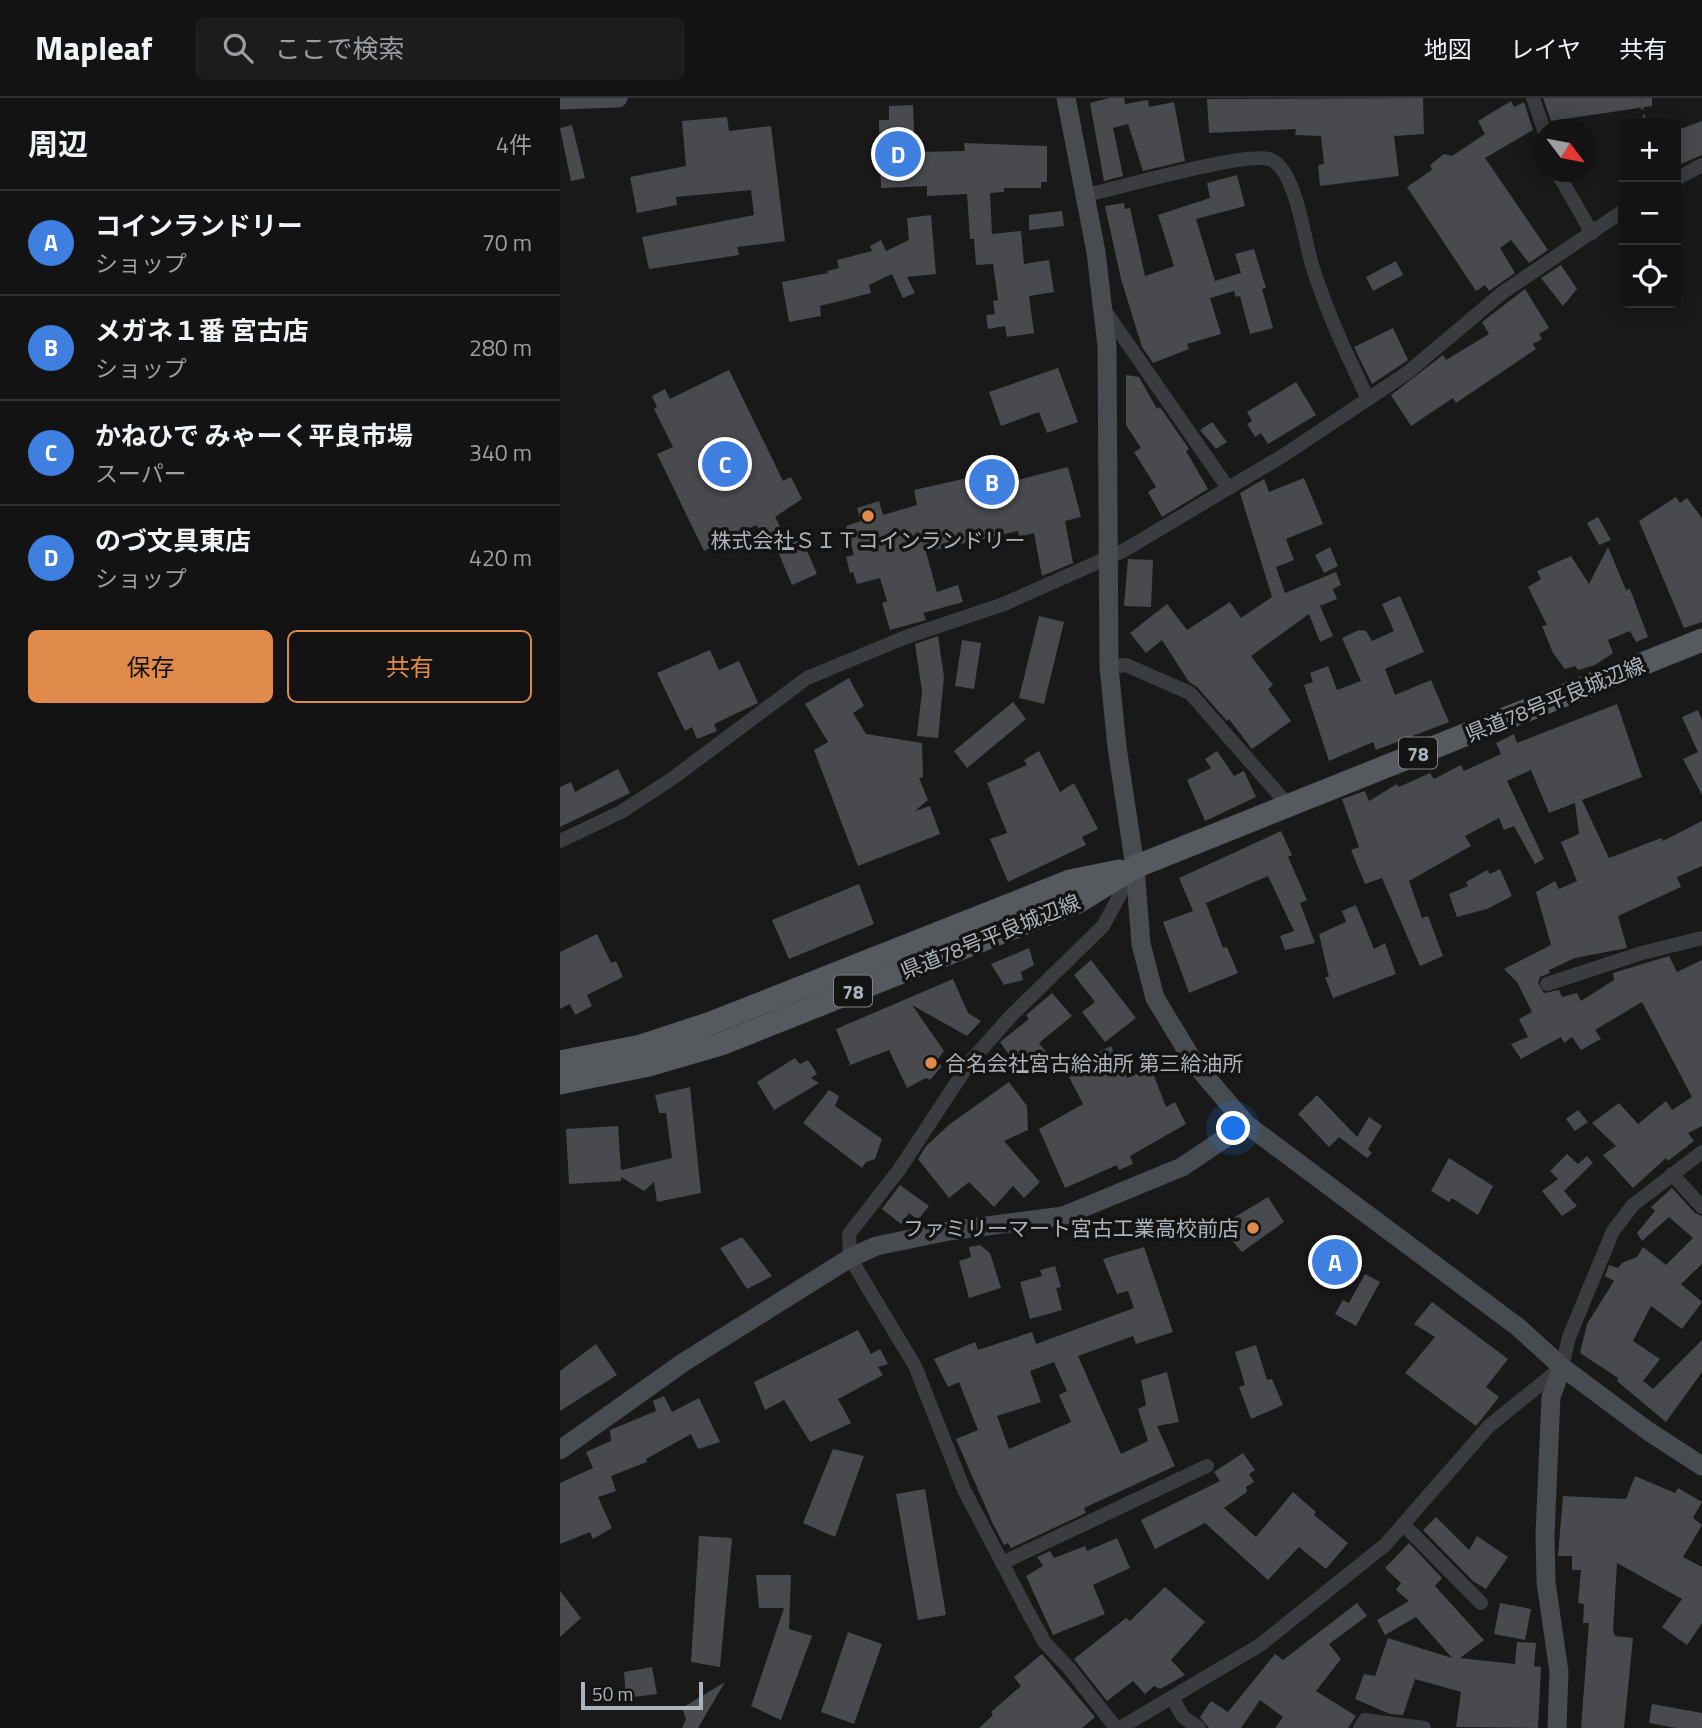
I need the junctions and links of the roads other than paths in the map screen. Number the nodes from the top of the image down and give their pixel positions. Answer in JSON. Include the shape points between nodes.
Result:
{"nodes":[{"id":1,"x":618,"y":98,"type":"edge"},
{"id":2,"x":1066,"y":98,"type":"edge"},
{"id":3,"x":1533,"y":98,"type":"edge"},
{"id":4,"x":560,"y":100,"type":"edge"},
{"id":5,"x":1541,"y":119,"type":"edge"},
{"id":6,"x":1702,"y":165,"type":"edge"},
{"id":7,"x":1681,"y":176,"type":"edge"},
{"id":8,"x":1563,"y":182,"type":"edge"},
{"id":9,"x":1085,"y":195,"type":"junction"},
{"id":10,"x":1618,"y":215,"type":"edge"},
{"id":11,"x":1592,"y":233,"type":"junction"},
{"id":12,"x":1102,"y":306,"type":"junction"},
{"id":13,"x":1368,"y":398,"type":"junction"},
{"id":14,"x":1228,"y":488,"type":"junction"},
{"id":15,"x":1107,"y":560,"type":"junction"},
{"id":16,"x":1702,"y":640,"type":"edge"},
{"id":17,"x":1109,"y":667,"type":"junction"},
{"id":18,"x":1288,"y":805,"type":"junction"},
{"id":19,"x":560,"y":841,"type":"edge"},
{"id":20,"x":1135,"y":867,"type":"junction"},
{"id":21,"x":1702,"y":938,"type":"edge"},
{"id":22,"x":1547,"y":984,"type":"dead end"},
{"id":23,"x":560,"y":1062,"type":"edge"},
{"id":24,"x":560,"y":1083,"type":"edge"},
{"id":25,"x":1246,"y":1124,"type":"junction"},
{"id":26,"x":1702,"y":1152,"type":"edge"},
{"id":27,"x":1672,"y":1174,"type":"junction"},
{"id":28,"x":1702,"y":1207,"type":"edge"},
{"id":29,"x":850,"y":1258,"type":"junction"},
{"id":30,"x":1562,"y":1367,"type":"junction"},
{"id":31,"x":560,"y":1450,"type":"edge"},
{"id":32,"x":1207,"y":1466,"type":"dead end"},
{"id":33,"x":1702,"y":1466,"type":"edge"},
{"id":34,"x":1404,"y":1525,"type":"junction"},
{"id":35,"x":1002,"y":1563,"type":"junction"},
{"id":36,"x":1481,"y":1603,"type":"dead end"},
{"id":37,"x":1173,"y":1699,"type":"junction"},
{"id":38,"x":1118,"y":1728,"type":"edge"},
{"id":39,"x":1199,"y":1728,"type":"edge"},
{"id":40,"x":1360,"y":1728,"type":"edge"},
{"id":41,"x":1424,"y":1728,"type":"edge"},
{"id":42,"x":1558,"y":1728,"type":"edge"}],
"edges":[{"from":1,"to":4,"type":"street"},
{"from":2,"to":9,"type":"street"},
{"from":3,"to":5,"type":"street"},
{"from":6,"to":7,"type":"street"},
{"from":8,"to":11,"type":"street"},
{"from":9,"to":12,"type":"street"},
{"from":9,"to":13,"type":"street","via":[[1245,159],[1272,160],[1282,167],[1335,330]]},
{"from":10,"to":11,"type":"street"},
{"from":11,"to":13,"type":"street","via":[[1502,293],[1407,373]]},
{"from":12,"to":14,"type":"street"},
{"from":12,"to":15,"type":"street","via":[[1107,346]]},
{"from":13,"to":14,"type":"street"},
{"from":14,"to":15,"type":"street"},
{"from":15,"to":17,"type":"street"},
{"from":15,"to":19,"type":"street","via":[[807,678],[663,785],[621,812]]},
{"from":16,"to":18,"type":"main road","name":"県道78号平良城辺線","number":"78"},
{"from":17,"to":18,"type":"street","via":[[1126,665],[1190,693]]},
{"from":17,"to":20,"type":"street"},
{"from":18,"to":20,"type":"main road","name":"県道78号平良城辺線","number":"78"},
{"from":20,"to":23,"type":"main road","name":"県道78号平良城辺線","number":"78","via":[[1070,881],[711,1023],[641,1046]]},
{"from":20,"to":24,"type":"main road","name":"県道78号平良城辺線","number":"78","via":[[1078,902],[721,1044],[637,1068]]},
{"from":20,"to":25,"type":"street","via":[[1142,944],[1155,998],[1195,1064]]},
{"from":20,"to":29,"type":"street","via":[[1103,926],[971,1062],[899,1170],[849,1234]]},
{"from":21,"to":22,"type":"street"},
{"from":25,"to":29,"type":"street","via":[[1182,1167],[1063,1216],[949,1231],[876,1247]]},
{"from":25,"to":30,"type":"street","via":[[1518,1327]]},
{"from":26,"to":27,"type":"street"},
{"from":27,"to":28,"type":"street"},
{"from":27,"to":30,"type":"street","via":[[1633,1205],[1613,1231],[1569,1337]]},
{"from":29,"to":31,"type":"street","via":[[684,1362]]},
{"from":29,"to":35,"type":"street","via":[[915,1366],[964,1490]]},
{"from":30,"to":33,"type":"street"},
{"from":30,"to":34,"type":"street","via":[[1489,1426]]},
{"from":30,"to":42,"type":"street","via":[[1551,1397],[1545,1535],[1546,1582],[1559,1672]]},
{"from":32,"to":35,"type":"street"},
{"from":34,"to":36,"type":"street"},
{"from":34,"to":37,"type":"street","via":[[1366,1564],[1296,1619]]},
{"from":35,"to":38,"type":"street","via":[[1045,1643]]},
{"from":37,"to":38,"type":"street"},
{"from":37,"to":39,"type":"street","via":[[1183,1717]]},
{"from":40,"to":41,"type":"street","via":[[1365,1720]]}]}
